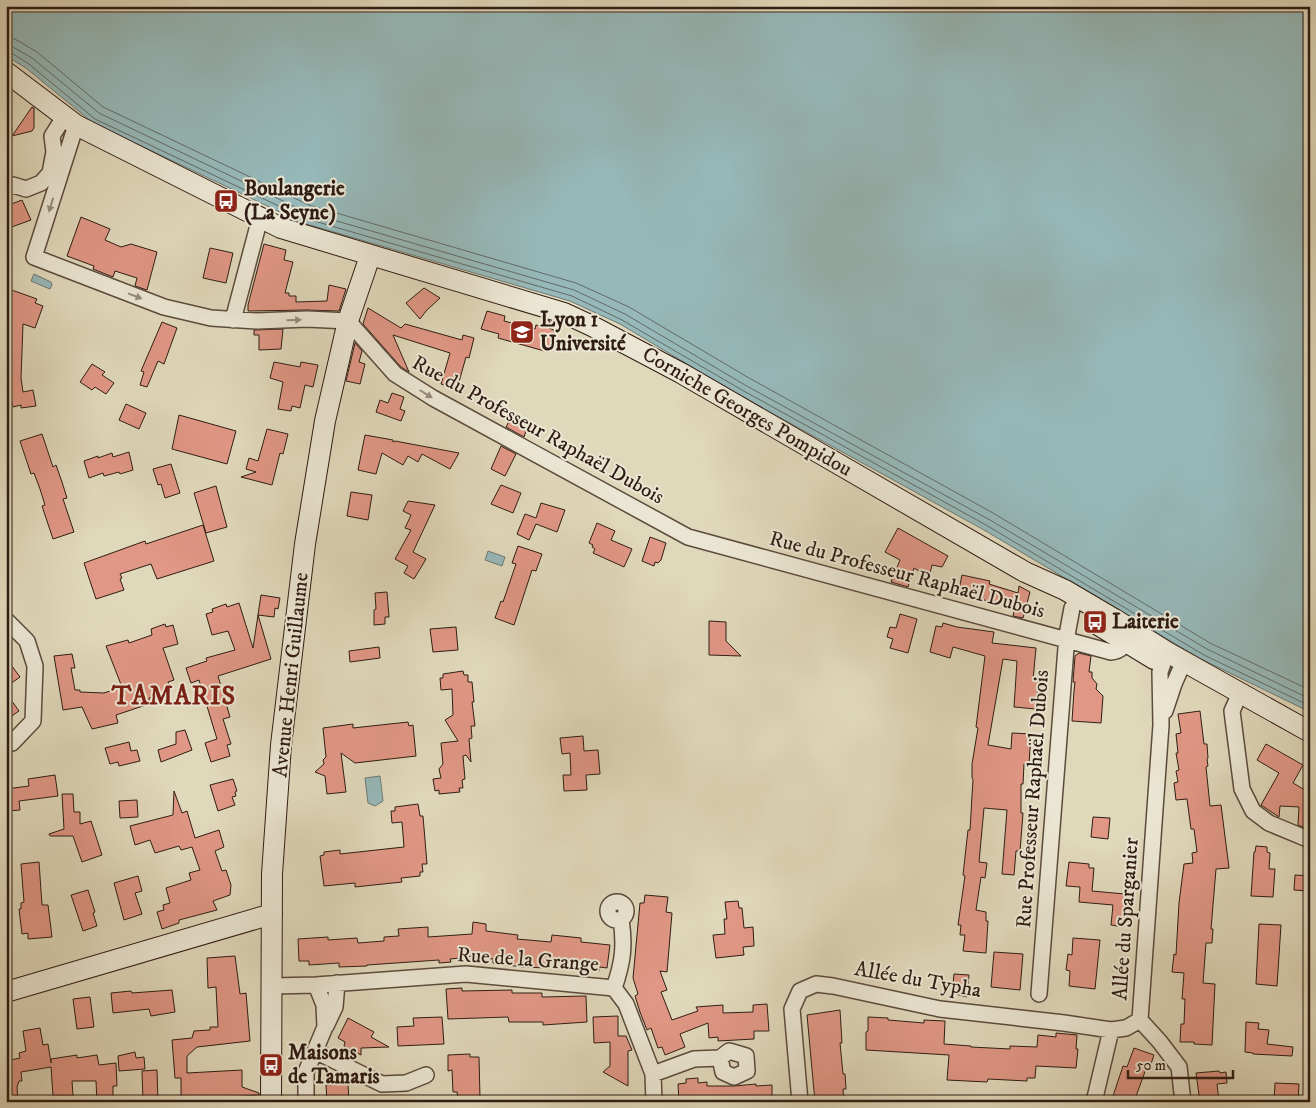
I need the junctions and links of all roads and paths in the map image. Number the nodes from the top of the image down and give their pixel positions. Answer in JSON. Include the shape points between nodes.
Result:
{"nodes":[{"id":1,"x":6,"y":72,"type":"edge"},
{"id":2,"x":70,"y":121,"type":"junction"},
{"id":3,"x":6,"y":188,"type":"edge"},
{"id":4,"x":260,"y":218,"type":"junction"},
{"id":5,"x":370,"y":256,"type":"junction"},
{"id":6,"x":234,"y":320,"type":"junction"},
{"id":7,"x":348,"y":321,"type":"junction"},
{"id":8,"x":1025,"y":572,"type":"junction"},
{"id":9,"x":1072,"y":608,"type":"junction"},
{"id":10,"x":6,"y":620,"type":"edge"},
{"id":11,"x":1130,"y":637,"type":"junction"},
{"id":12,"x":1067,"y":641,"type":"junction"},
{"id":13,"x":1173,"y":662,"type":"junction"},
{"id":14,"x":1238,"y":699,"type":"junction"},
{"id":15,"x":1310,"y":732,"type":"edge"},
{"id":16,"x":6,"y":745,"type":"edge"},
{"id":17,"x":1310,"y":746,"type":"edge"},
{"id":18,"x":1310,"y":840,"type":"edge"},
{"id":19,"x":272,"y":914,"type":"junction"},
{"id":20,"x":621,"y":919,"type":"dead end"},
{"id":21,"x":337,"y":983,"type":"junction"},
{"id":22,"x":316,"y":985,"type":"junction"},
{"id":23,"x":272,"y":986,"type":"junction"},
{"id":24,"x":614,"y":988,"type":"junction"},
{"id":25,"x":6,"y":992,"type":"edge"},
{"id":26,"x":1039,"y":994,"type":"dead end"},
{"id":27,"x":1140,"y":1020,"type":"junction"},
{"id":28,"x":325,"y":1027,"type":"junction"},
{"id":29,"x":1111,"y":1030,"type":"junction"},
{"id":30,"x":315,"y":1050,"type":"junction"},
{"id":31,"x":720,"y":1058,"type":"dead end"},
{"id":32,"x":653,"y":1074,"type":"junction"},
{"id":33,"x":426,"y":1075,"type":"dead end"},
{"id":34,"x":271,"y":1102,"type":"edge"},
{"id":35,"x":306,"y":1102,"type":"edge"},
{"id":36,"x":654,"y":1102,"type":"edge"},
{"id":37,"x":800,"y":1102,"type":"edge"},
{"id":38,"x":1094,"y":1102,"type":"edge"},
{"id":39,"x":1182,"y":1102,"type":"edge"}],
"edges":[{"from":1,"to":2,"type":"main road","name":"Corniche Georges Pompidou"},
{"from":2,"to":3,"type":"street","via":[[52,136],[54,152],[50,172],[41,183],[26,189],[13,185]]},
{"from":2,"to":4,"type":"main road","name":"Corniche Georges Pompidou"},
{"from":2,"to":6,"type":"street","one_way":true,"via":[[34,257],[164,307]]},
{"from":4,"to":5,"type":"main road","name":"Corniche Georges Pompidou","via":[[300,235]]},
{"from":4,"to":6,"type":"street"},
{"from":5,"to":7,"type":"main road","name":"Avenue Henri Guillaume"},
{"from":5,"to":8,"type":"main road","name":"Corniche Georges Pompidou","via":[[564,313],[592,326],[681,373]]},
{"from":6,"to":7,"type":"street","one_way":true},
{"from":7,"to":12,"type":"street","name":"Rue du Professeur Raphaël Dubois","one_way":true,"via":[[395,374],[688,538]]},
{"from":7,"to":19,"type":"main road","name":"Avenue Henri Guillaume","via":[[325,421],[305,544],[281,745]]},
{"from":8,"to":9,"type":"main road","name":"Corniche Georges Pompidou"},
{"from":8,"to":11,"type":"main road","name":"Corniche Georges Pompidou","via":[[1065,590]]},
{"from":9,"to":11,"type":"main road","name":"Corniche Georges Pompidou"},
{"from":9,"to":12,"type":"street","name":"Rue Professeur Raphaël Dubois"},
{"from":10,"to":16,"type":"street","via":[[27,641],[35,666],[34,721]]},
{"from":11,"to":12,"type":"street","name":"Rue du Professeur Raphaël Dubois","via":[[1118,651],[1111,652]]},
{"from":11,"to":13,"type":"main road","name":"Corniche Georges Pompidou"},
{"from":12,"to":26,"type":"street","name":"Rue Professeur Raphaël Dubois"},
{"from":13,"to":14,"type":"main road","name":"Corniche Georges Pompidou"},
{"from":13,"to":27,"type":"street","name":"Allée du Sparganier","via":[[1160,672],[1161,725]]},
{"from":14,"to":15,"type":"main road","name":"Corniche Georges Pompidou"},
{"from":14,"to":17,"type":"main road","name":"Corniche Georges Pompidou"},
{"from":14,"to":18,"type":"street","via":[[1232,711],[1242,789],[1253,811],[1269,823]]},
{"from":19,"to":23,"type":"main road","name":"Avenue Henri Guillaume"},
{"from":19,"to":25,"type":"main road"},
{"from":20,"to":24,"type":"street","via":[[624,939],[621,968]]},
{"from":21,"to":22,"type":"street","name":"Rue de la Grange"},
{"from":21,"to":24,"type":"street","name":"Rue de la Grange","via":[[466,974]]},
{"from":21,"to":28,"type":"street","via":[[335,1007]]},
{"from":22,"to":23,"type":"street","name":"Rue de la Grange"},
{"from":22,"to":28,"type":"street","via":[[324,1004]]},
{"from":23,"to":34,"type":"main road","name":"Avenue Henri Guillaume"},
{"from":24,"to":32,"type":"street","name":"Rue de la Grange","via":[[626,1004]]},
{"from":27,"to":29,"type":"street","name":"Allée du Typha","via":[[1126,1028]]},
{"from":27,"to":39,"type":"street","name":"Allée du Sparganier","via":[[1179,1067]]},
{"from":28,"to":30,"type":"street"},
{"from":29,"to":37,"type":"street","name":"Allée du Typha","via":[[940,1009],[816,984],[800,991],[792,1009]]},
{"from":29,"to":38,"type":"street"},
{"from":30,"to":33,"type":"street","via":[[382,1084],[406,1083]]},
{"from":30,"to":35,"type":"street","via":[[306,1072]]},
{"from":31,"to":32,"type":"street","via":[[694,1059]]},
{"from":32,"to":36,"type":"street","name":"Rue de la Grange"}]}
